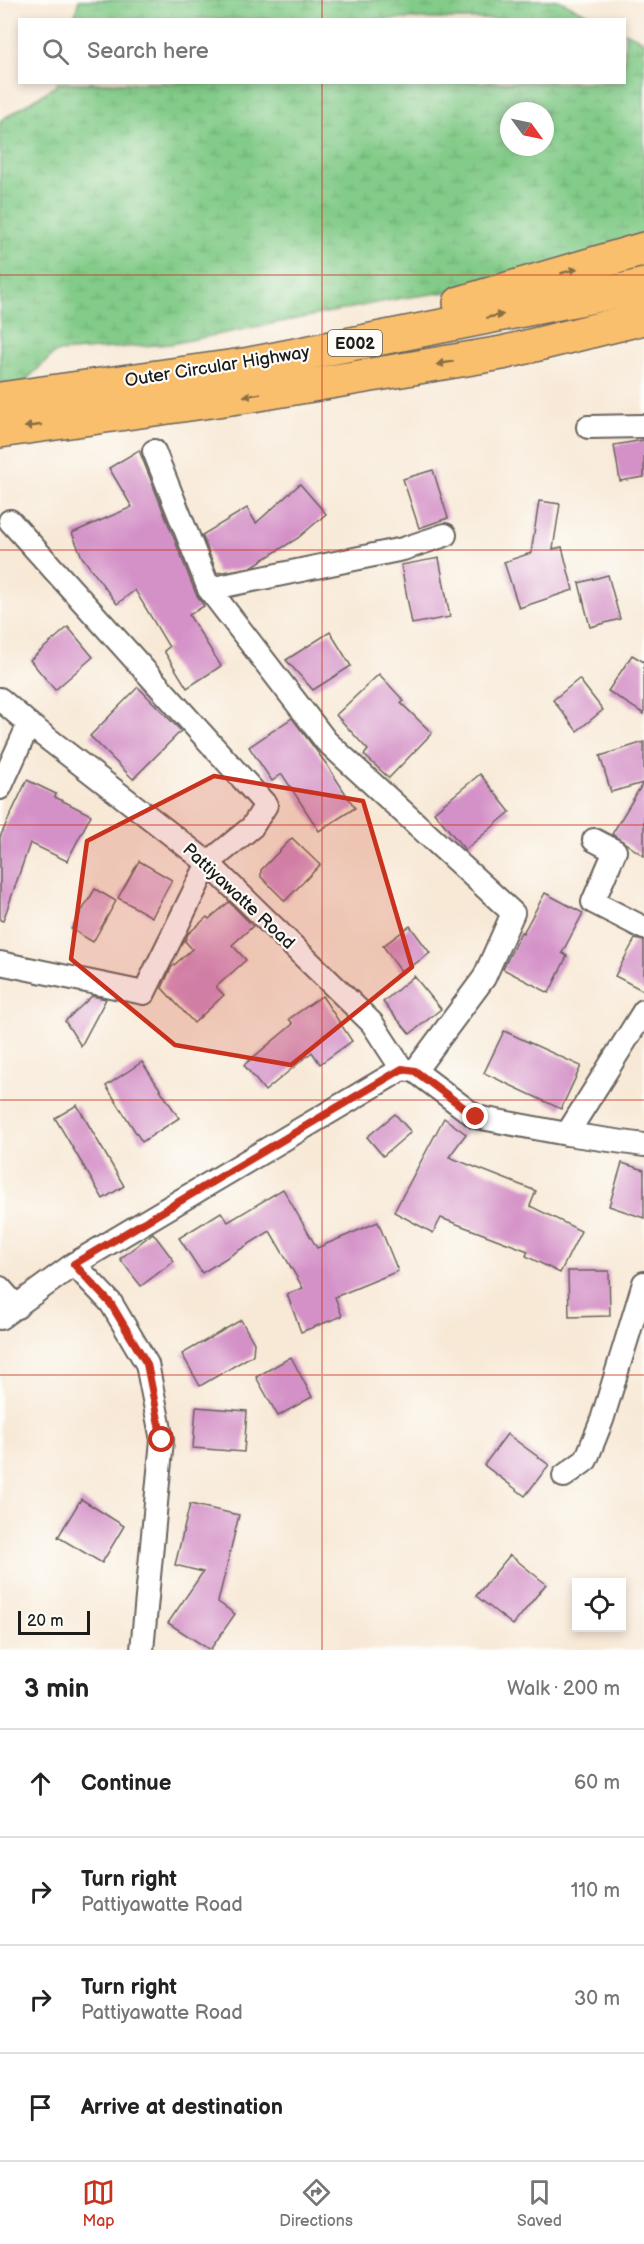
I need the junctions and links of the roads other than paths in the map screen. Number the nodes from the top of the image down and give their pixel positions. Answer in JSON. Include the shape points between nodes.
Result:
{"nodes":[{"id":1,"x":644,"y":249,"type":"edge"},
{"id":2,"x":644,"y":285,"type":"edge"},
{"id":3,"x":644,"y":318,"type":"edge"},
{"id":4,"x":644,"y":334,"type":"edge"},
{"id":5,"x":502,"y":353,"type":"junction"},
{"id":6,"x":250,"y":364,"type":"junction"},
{"id":7,"x":0,"y":399,"type":"edge"},
{"id":8,"x":644,"y":426,"type":"edge"},
{"id":9,"x":588,"y":427,"type":"dead end"},
{"id":10,"x":0,"y":431,"type":"edge"},
{"id":11,"x":154,"y":451,"type":"dead end"},
{"id":12,"x":10,"y":521,"type":"dead end"},
{"id":13,"x":445,"y":535,"type":"dead end"},
{"id":14,"x":209,"y":589,"type":"junction"},
{"id":15,"x":0,"y":699,"type":"edge"},
{"id":16,"x":29,"y":724,"type":"junction"},
{"id":17,"x":0,"y":788,"type":"edge"},
{"id":18,"x":594,"y":840,"type":"dead end"},
{"id":19,"x":208,"y":863,"type":"junction"},
{"id":20,"x":644,"y":928,"type":"edge"},
{"id":21,"x":0,"y":963,"type":"edge"},
{"id":22,"x":644,"y":1011,"type":"edge"},
{"id":23,"x":408,"y":1070,"type":"junction"},
{"id":24,"x":567,"y":1134,"type":"junction"},
{"id":25,"x":644,"y":1145,"type":"edge"},
{"id":26,"x":74,"y":1264,"type":"junction"},
{"id":27,"x":644,"y":1283,"type":"edge"},
{"id":28,"x":0,"y":1288,"type":"edge"},
{"id":29,"x":9,"y":1312,"type":"edge"},
{"id":30,"x":564,"y":1476,"type":"dead end"},
{"id":31,"x":142,"y":1650,"type":"edge"}],
"edges":[{"from":6,"to":1,"type":"highway","one_way":true},
{"from":6,"to":2,"type":"highway","name":"Outer Circular Highway","number":"E002","one_way":true},
{"from":3,"to":5,"type":"highway","name":"Outer Circular Highway","number":"E002"},
{"from":4,"to":5,"type":"highway"},
{"from":5,"to":10,"type":"highway","name":"Outer Circular Highway","number":"E002","one_way":true,"via":[[254,395]]},
{"from":6,"to":7,"type":"highway","name":"Outer Circular Highway","number":"E002"},
{"from":8,"to":9,"type":"street"},
{"from":11,"to":14,"type":"street"},
{"from":12,"to":19,"type":"street","via":[[266,805],[252,827]]},
{"from":13,"to":14,"type":"street","via":[[403,549]]},
{"from":14,"to":23,"type":"street","via":[[326,741],[513,913],[484,978]]},
{"from":15,"to":16,"type":"street","name":"Pattiyawatte Road"},
{"from":16,"to":17,"type":"street"},
{"from":16,"to":19,"type":"street","name":"Pattiyawatte Road"},
{"from":18,"to":20,"type":"street","via":[[615,851],[593,902]]},
{"from":19,"to":21,"type":"street","via":[[144,993]]},
{"from":19,"to":23,"type":"street","name":"Pattiyawatte Road","via":[[372,1023]]},
{"from":22,"to":24,"type":"street"},
{"from":23,"to":24,"type":"street","name":"Pattiyawatte Road","via":[[476,1117]]},
{"from":23,"to":26,"type":"street"},
{"from":24,"to":25,"type":"street","name":"Pattiyawatte Road"},
{"from":26,"to":29,"type":"street"},
{"from":26,"to":31,"type":"street","via":[[111,1304],[147,1364],[162,1440]]},
{"from":27,"to":30,"type":"street","via":[[586,1460]]},
{"from":28,"to":29,"type":"street"}]}
